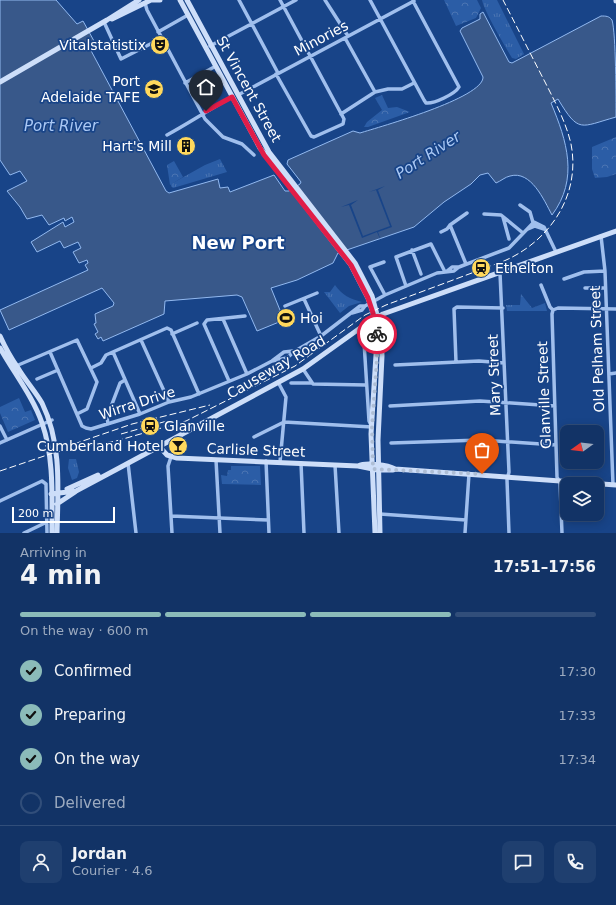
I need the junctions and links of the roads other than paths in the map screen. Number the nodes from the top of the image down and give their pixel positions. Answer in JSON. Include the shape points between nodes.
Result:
{"nodes":[{"id":1,"x":151,"y":0,"type":"edge"},
{"id":2,"x":160,"y":0,"type":"edge"},
{"id":3,"x":180,"y":0,"type":"edge"},
{"id":4,"x":187,"y":0,"type":"edge"},
{"id":5,"x":239,"y":0,"type":"edge"},
{"id":6,"x":280,"y":0,"type":"edge"},
{"id":7,"x":296,"y":0,"type":"edge"},
{"id":8,"x":325,"y":0,"type":"edge"},
{"id":9,"x":370,"y":0,"type":"edge"},
{"id":10,"x":414,"y":0,"type":"edge"},
{"id":11,"x":136,"y":1,"type":"edge"},
{"id":12,"x":143,"y":4,"type":"junction"},
{"id":13,"x":284,"y":7,"type":"junction"},
{"id":14,"x":188,"y":15,"type":"junction"},
{"id":15,"x":380,"y":19,"type":"junction"},
{"id":16,"x":106,"y":21,"type":"junction"},
{"id":17,"x":252,"y":24,"type":"junction"},
{"id":18,"x":158,"y":32,"type":"junction"},
{"id":19,"x":347,"y":37,"type":"junction"},
{"id":20,"x":162,"y":38,"type":"junction"},
{"id":21,"x":208,"y":47,"type":"junction"},
{"id":22,"x":310,"y":56,"type":"junction"},
{"id":23,"x":216,"y":66,"type":"junction"},
{"id":24,"x":277,"y":74,"type":"junction"},
{"id":25,"x":0,"y":82,"type":"edge"},
{"id":26,"x":185,"y":83,"type":"junction"},
{"id":27,"x":414,"y":83,"type":"junction"},
{"id":28,"x":375,"y":92,"type":"junction"},
{"id":29,"x":235,"y":96,"type":"junction"},
{"id":30,"x":341,"y":114,"type":"junction"},
{"id":31,"x":202,"y":115,"type":"junction"},
{"id":32,"x":167,"y":136,"type":"dead end"},
{"id":33,"x":254,"y":156,"type":"dead end"},
{"id":34,"x":520,"y":204,"type":"dead end"},
{"id":35,"x":467,"y":213,"type":"dead end"},
{"id":36,"x":484,"y":214,"type":"dead end"},
{"id":37,"x":503,"y":216,"type":"junction"},
{"id":38,"x":534,"y":224,"type":"junction"},
{"id":39,"x":450,"y":225,"type":"junction"},
{"id":40,"x":616,"y":231,"type":"edge"},
{"id":41,"x":441,"y":232,"type":"dead end"},
{"id":42,"x":523,"y":233,"type":"junction"},
{"id":43,"x":600,"y":236,"type":"junction"},
{"id":44,"x":509,"y":239,"type":"dead end"},
{"id":45,"x":412,"y":250,"type":"junction"},
{"id":46,"x":556,"y":252,"type":"junction"},
{"id":47,"x":347,"y":256,"type":"junction"},
{"id":48,"x":384,"y":262,"type":"dead end"},
{"id":49,"x":466,"y":264,"type":"junction"},
{"id":50,"x":604,"y":271,"type":"junction"},
{"id":51,"x":445,"y":272,"type":"junction"},
{"id":52,"x":500,"y":273,"type":"junction"},
{"id":53,"x":421,"y":274,"type":"dead end"},
{"id":54,"x":564,"y":280,"type":"dead end"},
{"id":55,"x":541,"y":285,"type":"dead end"},
{"id":56,"x":406,"y":286,"type":"junction"},
{"id":57,"x":585,"y":288,"type":"dead end"},
{"id":58,"x":605,"y":288,"type":"junction"},
{"id":59,"x":317,"y":293,"type":"dead end"},
{"id":60,"x":385,"y":295,"type":"junction"},
{"id":61,"x":304,"y":299,"type":"junction"},
{"id":62,"x":285,"y":306,"type":"dead end"},
{"id":63,"x":502,"y":308,"type":"junction"},
{"id":64,"x":606,"y":308,"type":"junction"},
{"id":65,"x":616,"y":309,"type":"edge"},
{"id":66,"x":553,"y":310,"type":"junction"},
{"id":67,"x":245,"y":316,"type":"dead end"},
{"id":68,"x":223,"y":318,"type":"junction"},
{"id":69,"x":197,"y":323,"type":"dead end"},
{"id":70,"x":363,"y":326,"type":"junction"},
{"id":71,"x":172,"y":334,"type":"junction"},
{"id":72,"x":0,"y":336,"type":"edge"},
{"id":73,"x":321,"y":336,"type":"junction"},
{"id":74,"x":379,"y":338,"type":"junction"},
{"id":75,"x":141,"y":340,"type":"junction"},
{"id":76,"x":0,"y":348,"type":"edge"},
{"id":77,"x":50,"y":352,"type":"junction"},
{"id":78,"x":113,"y":352,"type":"junction"},
{"id":79,"x":456,"y":362,"type":"junction"},
{"id":80,"x":504,"y":363,"type":"junction"},
{"id":81,"x":395,"y":365,"type":"dead end"},
{"id":82,"x":14,"y":367,"type":"junction"},
{"id":83,"x":91,"y":368,"type":"junction"},
{"id":84,"x":303,"y":368,"type":"junction"},
{"id":85,"x":58,"y":370,"type":"junction"},
{"id":86,"x":616,"y":373,"type":"edge"},
{"id":87,"x":247,"y":374,"type":"junction"},
{"id":88,"x":609,"y":374,"type":"junction"},
{"id":89,"x":38,"y":379,"type":"dead end"},
{"id":90,"x":125,"y":380,"type":"junction"},
{"id":91,"x":229,"y":381,"type":"junction"},
{"id":92,"x":278,"y":382,"type":"junction"},
{"id":93,"x":291,"y":383,"type":"dead end"},
{"id":94,"x":312,"y":383,"type":"junction"},
{"id":95,"x":366,"y":385,"type":"junction"},
{"id":96,"x":199,"y":394,"type":"junction"},
{"id":97,"x":169,"y":402,"type":"junction"},
{"id":98,"x":506,"y":403,"type":"junction"},
{"id":99,"x":390,"y":406,"type":"dead end"},
{"id":100,"x":555,"y":406,"type":"junction"},
{"id":101,"x":77,"y":414,"type":"junction"},
{"id":102,"x":140,"y":414,"type":"junction"},
{"id":103,"x":51,"y":420,"type":"junction"},
{"id":104,"x":284,"y":422,"type":"junction"},
{"id":105,"x":42,"y":423,"type":"junction"},
{"id":106,"x":108,"y":424,"type":"junction"},
{"id":107,"x":0,"y":426,"type":"edge"},
{"id":108,"x":372,"y":427,"type":"junction"},
{"id":109,"x":616,"y":429,"type":"edge"},
{"id":110,"x":611,"y":430,"type":"junction"},
{"id":111,"x":254,"y":437,"type":"dead end"},
{"id":112,"x":6,"y":438,"type":"junction"},
{"id":113,"x":508,"y":442,"type":"junction"},
{"id":114,"x":0,"y":443,"type":"edge"},
{"id":115,"x":391,"y":444,"type":"dead end"},
{"id":116,"x":158,"y":445,"type":"junction"},
{"id":117,"x":556,"y":446,"type":"junction"},
{"id":118,"x":171,"y":457,"type":"junction"},
{"id":119,"x":216,"y":460,"type":"junction"},
{"id":120,"x":266,"y":461,"type":"junction"},
{"id":121,"x":128,"y":462,"type":"junction"},
{"id":122,"x":280,"y":462,"type":"junction"},
{"id":123,"x":301,"y":463,"type":"junction"},
{"id":124,"x":335,"y":465,"type":"junction"},
{"id":125,"x":376,"y":467,"type":"junction"},
{"id":126,"x":57,"y":473,"type":"junction"},
{"id":127,"x":469,"y":474,"type":"junction"},
{"id":128,"x":508,"y":476,"type":"junction"},
{"id":129,"x":50,"y":480,"type":"junction"},
{"id":130,"x":559,"y":480,"type":"junction"},
{"id":131,"x":46,"y":484,"type":"junction"},
{"id":132,"x":614,"y":485,"type":"edge"},
{"id":133,"x":76,"y":489,"type":"junction"},
{"id":134,"x":58,"y":493,"type":"junction"},
{"id":135,"x":51,"y":494,"type":"junction"},
{"id":136,"x":0,"y":501,"type":"edge"},
{"id":137,"x":58,"y":504,"type":"junction"},
{"id":138,"x":380,"y":514,"type":"junction"},
{"id":139,"x":171,"y":516,"type":"junction"},
{"id":140,"x":220,"y":518,"type":"junction"},
{"id":141,"x":268,"y":520,"type":"junction"},
{"id":142,"x":466,"y":520,"type":"junction"},
{"id":143,"x":49,"y":524,"type":"junction"},
{"id":144,"x":24,"y":533,"type":"edge"},
{"id":145,"x":47,"y":533,"type":"edge"},
{"id":146,"x":52,"y":533,"type":"edge"},
{"id":147,"x":57,"y":533,"type":"edge"},
{"id":148,"x":136,"y":533,"type":"edge"},
{"id":149,"x":172,"y":533,"type":"edge"},
{"id":150,"x":220,"y":533,"type":"edge"},
{"id":151,"x":269,"y":533,"type":"edge"},
{"id":152,"x":304,"y":533,"type":"edge"},
{"id":153,"x":339,"y":533,"type":"edge"},
{"id":154,"x":375,"y":533,"type":"edge"},
{"id":155,"x":380,"y":533,"type":"edge"},
{"id":156,"x":465,"y":533,"type":"edge"},
{"id":157,"x":509,"y":533,"type":"edge"},
{"id":158,"x":562,"y":533,"type":"edge"}],
"edges":[{"from":1,"to":2,"type":"main road"},
{"from":1,"to":12,"type":"main road"},
{"from":3,"to":14,"type":"main road","name":"St Vincent Street"},
{"from":4,"to":21,"type":"main road","name":"St Vincent Street"},
{"from":5,"to":17,"type":"street"},
{"from":6,"to":13,"type":"street"},
{"from":7,"to":13,"type":"street"},
{"from":8,"to":19,"type":"street"},
{"from":9,"to":15,"type":"street"},
{"from":10,"to":15,"type":"street","name":"Minories"},
{"from":10,"to":27,"type":"street","via":[[459,87],[456,92],[428,104]]},
{"from":11,"to":16,"type":"main road"},
{"from":12,"to":16,"type":"main road"},
{"from":12,"to":18,"type":"street"},
{"from":13,"to":17,"type":"street"},
{"from":13,"to":22,"type":"street"},
{"from":14,"to":18,"type":"street"},
{"from":14,"to":21,"type":"main road","name":"St Vincent Street"},
{"from":15,"to":19,"type":"street","name":"Minories"},
{"from":15,"to":27,"type":"street"},
{"from":16,"to":20,"type":"street","via":[[121,60]]},
{"from":16,"to":25,"type":"main road"},
{"from":17,"to":21,"type":"street"},
{"from":17,"to":24,"type":"street"},
{"from":18,"to":20,"type":"street"},
{"from":19,"to":22,"type":"street","name":"Minories"},
{"from":19,"to":28,"type":"street"},
{"from":20,"to":26,"type":"street"},
{"from":21,"to":23,"type":"main road","name":"St Vincent Street"},
{"from":21,"to":29,"type":"main road","name":"St Vincent Street"},
{"from":22,"to":24,"type":"street","name":"Minories"},
{"from":22,"to":30,"type":"street"},
{"from":23,"to":26,"type":"street"},
{"from":23,"to":29,"type":"main road","name":"St Vincent Street"},
{"from":24,"to":29,"type":"street","name":"Minories"},
{"from":24,"to":30,"type":"street","via":[[309,134],[314,137],[341,126],[344,122]]},
{"from":26,"to":31,"type":"street"},
{"from":27,"to":28,"type":"street","via":[[402,89]]},
{"from":28,"to":30,"type":"street"},
{"from":29,"to":31,"type":"street","name":"Minories"},
{"from":29,"to":47,"type":"main road","name":"St Vincent Street","via":[[269,152]]},
{"from":29,"to":47,"type":"main road","name":"St Vincent Street","via":[[260,148],[290,189]]},
{"from":31,"to":32,"type":"street","name":"Minories"},
{"from":31,"to":33,"type":"street","via":[[224,138],[242,144]]},
{"from":34,"to":38,"type":"street","via":[[530,212]]},
{"from":35,"to":39,"type":"street"},
{"from":36,"to":37,"type":"street"},
{"from":37,"to":42,"type":"street"},
{"from":37,"to":44,"type":"street"},
{"from":38,"to":42,"type":"street","name":"Wirra Drive"},
{"from":38,"to":46,"type":"street","via":[[541,225]]},
{"from":39,"to":41,"type":"street"},
{"from":39,"to":49,"type":"street"},
{"from":40,"to":43,"type":"main road","name":"Causeway Road"},
{"from":42,"to":49,"type":"street","name":"Wirra Drive","via":[[509,248]]},
{"from":43,"to":46,"type":"main road","name":"Causeway Road"},
{"from":43,"to":50,"type":"street","name":"Old Pelham Street"},
{"from":45,"to":51,"type":"street","via":[[431,244]]},
{"from":45,"to":53,"type":"street"},
{"from":45,"to":56,"type":"street","via":[[396,257]]},
{"from":46,"to":52,"type":"main road","name":"Causeway Road"},
{"from":47,"to":74,"type":"main road","via":[[368,298]]},
{"from":48,"to":60,"type":"street","via":[[370,267]]},
{"from":49,"to":51,"type":"street","name":"Wirra Drive","via":[[454,271]]},
{"from":50,"to":54,"type":"street","via":[[584,272]]},
{"from":50,"to":58,"type":"street","name":"Old Pelham Street"},
{"from":51,"to":56,"type":"street","name":"Wirra Drive"},
{"from":52,"to":63,"type":"street","name":"Mary Street"},
{"from":52,"to":70,"type":"main road","name":"Causeway Road","via":[[383,314]]},
{"from":55,"to":66,"type":"street"},
{"from":56,"to":60,"type":"street","name":"Wirra Drive"},
{"from":57,"to":58,"type":"street"},
{"from":58,"to":64,"type":"street","name":"Old Pelham Street"},
{"from":59,"to":61,"type":"street"},
{"from":60,"to":73,"type":"street","name":"Wirra Drive","via":[[362,310],[352,313]]},
{"from":61,"to":62,"type":"street"},
{"from":61,"to":73,"type":"street"},
{"from":63,"to":79,"type":"street","via":[[455,308]]},
{"from":63,"to":80,"type":"street","name":"Mary Street"},
{"from":64,"to":65,"type":"street"},
{"from":64,"to":66,"type":"street"},
{"from":64,"to":88,"type":"street","name":"Old Pelham Street"},
{"from":66,"to":100,"type":"street","name":"Glanville Street"},
{"from":67,"to":68,"type":"street"},
{"from":68,"to":87,"type":"street"},
{"from":68,"to":91,"type":"street","via":[[207,320],[204,324]]},
{"from":69,"to":71,"type":"street"},
{"from":70,"to":84,"type":"main road","name":"Causeway Road"},
{"from":70,"to":95,"type":"street"},
{"from":71,"to":75,"type":"street","via":[[167,328]]},
{"from":71,"to":96,"type":"street"},
{"from":72,"to":82,"type":"main road"},
{"from":73,"to":87,"type":"street","name":"Wirra Drive","via":[[294,351],[287,358],[272,361]]},
{"from":74,"to":108,"type":"main road"},
{"from":74,"to":125,"type":"main road","via":[[382,375]]},
{"from":75,"to":78,"type":"street"},
{"from":75,"to":97,"type":"street"},
{"from":76,"to":82,"type":"main road"},
{"from":77,"to":82,"type":"street"},
{"from":77,"to":83,"type":"street","via":[[77,340]]},
{"from":77,"to":85,"type":"street","name":"Wirra Drive"},
{"from":78,"to":83,"type":"street"},
{"from":78,"to":90,"type":"street"},
{"from":79,"to":80,"type":"street"},
{"from":79,"to":81,"type":"street"},
{"from":80,"to":98,"type":"street","name":"Mary Street"},
{"from":82,"to":103,"type":"main road","via":[[36,393]]},
{"from":82,"to":105,"type":"main road"},
{"from":83,"to":101,"type":"street","via":[[97,384],[87,409]]},
{"from":84,"to":92,"type":"main road","name":"Causeway Road"},
{"from":84,"to":94,"type":"street"},
{"from":85,"to":89,"type":"street"},
{"from":85,"to":101,"type":"street","name":"Wirra Drive"},
{"from":86,"to":88,"type":"street"},
{"from":87,"to":91,"type":"street","name":"Wirra Drive"},
{"from":88,"to":110,"type":"street","name":"Old Pelham Street"},
{"from":90,"to":102,"type":"street"},
{"from":90,"to":106,"type":"street","via":[[120,383],[107,417]]},
{"from":91,"to":96,"type":"street","name":"Wirra Drive"},
{"from":92,"to":104,"type":"street","via":[[286,395]]},
{"from":92,"to":116,"type":"main road","name":"Causeway Road"},
{"from":93,"to":94,"type":"street"},
{"from":94,"to":95,"type":"street"},
{"from":95,"to":108,"type":"street","via":[[369,421]]},
{"from":96,"to":97,"type":"street","name":"Wirra Drive"},
{"from":97,"to":102,"type":"street","name":"Wirra Drive"},
{"from":98,"to":99,"type":"street","via":[[480,401]]},
{"from":98,"to":100,"type":"street"},
{"from":98,"to":113,"type":"street","name":"Mary Street"},
{"from":100,"to":117,"type":"street","name":"Glanville Street"},
{"from":101,"to":106,"type":"street","name":"Wirra Drive","via":[[82,426],[86,428]]},
{"from":102,"to":106,"type":"street","name":"Wirra Drive"},
{"from":103,"to":105,"type":"street"},
{"from":103,"to":126,"type":"main road"},
{"from":104,"to":108,"type":"street"},
{"from":104,"to":111,"type":"street"},
{"from":104,"to":122,"type":"street"},
{"from":105,"to":112,"type":"street"},
{"from":105,"to":129,"type":"main road","via":[[49,451]]},
{"from":107,"to":112,"type":"street"},
{"from":108,"to":125,"type":"main road"},
{"from":109,"to":110,"type":"street"},
{"from":110,"to":132,"type":"street","name":"Old Pelham Street"},
{"from":112,"to":114,"type":"street"},
{"from":113,"to":115,"type":"street","via":[[481,440]]},
{"from":113,"to":117,"type":"street"},
{"from":113,"to":128,"type":"street","name":"Mary Street"},
{"from":116,"to":118,"type":"main road"},
{"from":116,"to":121,"type":"main road","name":"Causeway Road"},
{"from":117,"to":130,"type":"street","name":"Glanville Street"},
{"from":118,"to":119,"type":"main road","name":"Carlisle Street"},
{"from":118,"to":139,"type":"street","via":[[168,466]]},
{"from":119,"to":120,"type":"main road","name":"Carlisle Street"},
{"from":119,"to":140,"type":"street"},
{"from":120,"to":122,"type":"main road","name":"Carlisle Street"},
{"from":120,"to":141,"type":"street"},
{"from":121,"to":133,"type":"main road","name":"Causeway Road"},
{"from":121,"to":148,"type":"street"},
{"from":122,"to":123,"type":"main road","name":"Carlisle Street"},
{"from":123,"to":124,"type":"main road","name":"Carlisle Street"},
{"from":123,"to":152,"type":"street"},
{"from":124,"to":125,"type":"main road","name":"Carlisle Street","via":[[361,464]]},
{"from":124,"to":153,"type":"street"},
{"from":125,"to":127,"type":"main road","name":"Carlisle Street"},
{"from":125,"to":138,"type":"main road"},
{"from":125,"to":154,"type":"main road"},
{"from":126,"to":133,"type":"main road","via":[[61,484]]},
{"from":126,"to":134,"type":"main road"},
{"from":127,"to":128,"type":"main road","name":"Carlisle Street"},
{"from":127,"to":142,"type":"street"},
{"from":128,"to":130,"type":"main road","name":"Carlisle Street"},
{"from":128,"to":157,"type":"street","name":"Mary Street"},
{"from":129,"to":131,"type":"street"},
{"from":129,"to":135,"type":"main road"},
{"from":130,"to":132,"type":"main road","name":"Carlisle Street"},
{"from":130,"to":158,"type":"street","name":"Glanville Street"},
{"from":131,"to":136,"type":"street","via":[[41,481]]},
{"from":131,"to":143,"type":"street"},
{"from":133,"to":134,"type":"main road","name":"Causeway Road"},
{"from":133,"to":137,"type":"main road"},
{"from":134,"to":135,"type":"main road","name":"Causeway Road"},
{"from":134,"to":137,"type":"main road"},
{"from":135,"to":143,"type":"main road"},
{"from":137,"to":147,"type":"main road"},
{"from":138,"to":142,"type":"street"},
{"from":138,"to":155,"type":"main road"},
{"from":139,"to":140,"type":"street"},
{"from":139,"to":149,"type":"street"},
{"from":140,"to":141,"type":"street"},
{"from":140,"to":150,"type":"street"},
{"from":141,"to":151,"type":"street"},
{"from":142,"to":156,"type":"street"},
{"from":143,"to":144,"type":"street"},
{"from":143,"to":145,"type":"street"},
{"from":143,"to":146,"type":"main road"}]}
